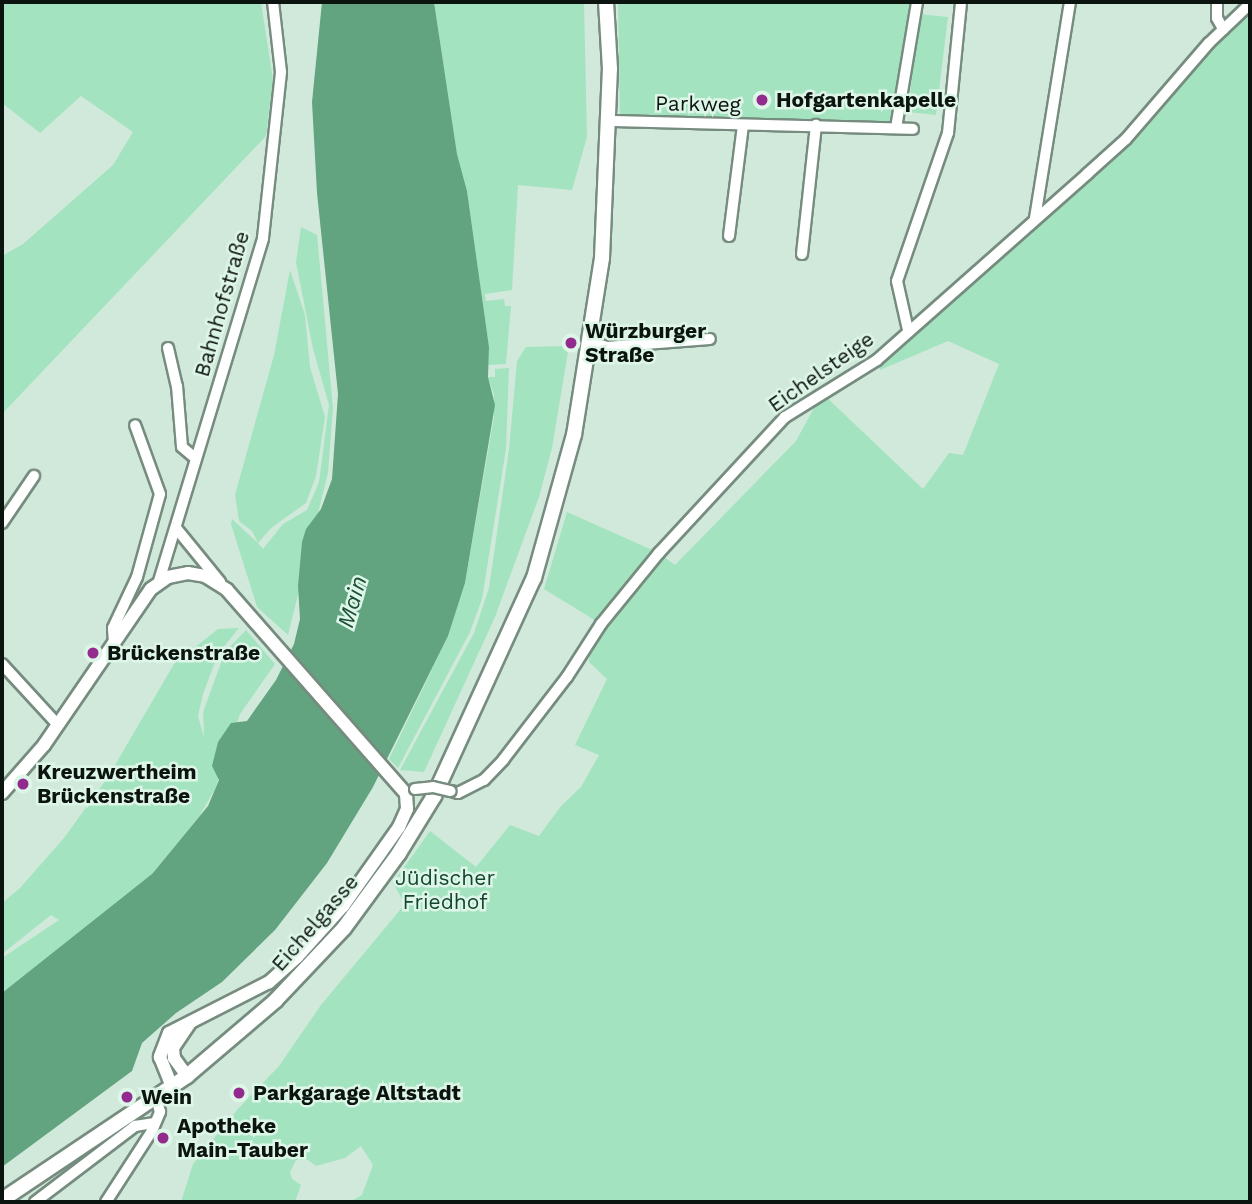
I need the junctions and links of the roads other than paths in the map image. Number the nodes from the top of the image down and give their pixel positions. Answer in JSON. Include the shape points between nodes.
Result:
{"nodes":[{"id":1,"x":272,"y":2,"type":"edge"},
{"id":2,"x":606,"y":2,"type":"edge"},
{"id":3,"x":917,"y":2,"type":"edge"},
{"id":4,"x":961,"y":2,"type":"edge"},
{"id":5,"x":1070,"y":2,"type":"edge"},
{"id":6,"x":1217,"y":2,"type":"edge"},
{"id":7,"x":1250,"y":4,"type":"edge"},
{"id":8,"x":1223,"y":29,"type":"junction"},
{"id":9,"x":609,"y":121,"type":"junction"},
{"id":10,"x":743,"y":125,"type":"junction"},
{"id":11,"x":816,"y":125,"type":"junction"},
{"id":12,"x":896,"y":128,"type":"junction"},
{"id":13,"x":912,"y":129,"type":"dead end"},
{"id":14,"x":1035,"y":218,"type":"junction"},
{"id":15,"x":729,"y":236,"type":"dead end"},
{"id":16,"x":802,"y":254,"type":"dead end"},
{"id":17,"x":908,"y":330,"type":"junction"},
{"id":18,"x":710,"y":339,"type":"dead end"},
{"id":19,"x":591,"y":342,"type":"junction"},
{"id":20,"x":168,"y":348,"type":"dead end"},
{"id":21,"x":135,"y":425,"type":"dead end"},
{"id":22,"x":195,"y":458,"type":"junction"},
{"id":23,"x":34,"y":476,"type":"dead end"},
{"id":24,"x":2,"y":523,"type":"edge"},
{"id":25,"x":176,"y":528,"type":"junction"},
{"id":26,"x":159,"y":581,"type":"junction"},
{"id":27,"x":225,"y":587,"type":"junction"},
{"id":28,"x":114,"y":643,"type":"junction"},
{"id":29,"x":2,"y":664,"type":"edge"},
{"id":30,"x":58,"y":725,"type":"junction"},
{"id":31,"x":407,"y":790,"type":"junction"},
{"id":32,"x":2,"y":793,"type":"edge"},
{"id":33,"x":192,"y":1020,"type":"junction"},
{"id":34,"x":187,"y":1076,"type":"junction"},
{"id":35,"x":172,"y":1086,"type":"junction"},
{"id":36,"x":156,"y":1098,"type":"junction"},
{"id":37,"x":155,"y":1123,"type":"junction"},
{"id":38,"x":2,"y":1200,"type":"edge"},
{"id":39,"x":35,"y":1202,"type":"edge"},
{"id":40,"x":106,"y":1202,"type":"edge"}],
"edges":[{"from":1,"to":22,"type":"street","name":"Bahnhofstraße","via":[[281,72],[265,223],[253,279]]},
{"from":2,"to":9,"type":"main road"},
{"from":3,"to":12,"type":"street"},
{"from":4,"to":17,"type":"street","via":[[948,132],[897,281]]},
{"from":5,"to":14,"type":"street"},
{"from":6,"to":8,"type":"street"},
{"from":7,"to":8,"type":"street","name":"Eichelsteige"},
{"from":8,"to":14,"type":"street","name":"Eichelsteige","via":[[1126,139]]},
{"from":9,"to":10,"type":"street","name":"Parkweg"},
{"from":9,"to":19,"type":"main road","via":[[602,258]]},
{"from":10,"to":11,"type":"street","name":"Parkweg"},
{"from":10,"to":15,"type":"street"},
{"from":11,"to":12,"type":"street","name":"Parkweg"},
{"from":11,"to":16,"type":"street"},
{"from":12,"to":13,"type":"street","name":"Parkweg"},
{"from":14,"to":17,"type":"street","name":"Eichelsteige"},
{"from":17,"to":31,"type":"street","name":"Eichelsteige","bridge":true,"via":[[877,360],[785,417],[758,444],[601,624],[567,677],[484,780],[458,793],[433,787]]},
{"from":18,"to":19,"type":"street","via":[[607,347]]},
{"from":19,"to":34,"type":"main road","name":"Eichelgasse","via":[[574,435],[534,578],[445,773],[400,853],[344,928],[275,1001]]},
{"from":20,"to":22,"type":"street","via":[[183,447]]},
{"from":21,"to":28,"type":"street","via":[[160,494],[137,577],[113,628]]},
{"from":22,"to":25,"type":"street","name":"Bahnhofstraße"},
{"from":23,"to":24,"type":"street"},
{"from":25,"to":26,"type":"street","name":"Bahnhofstraße"},
{"from":25,"to":27,"type":"street"},
{"from":26,"to":27,"type":"street","via":[[188,573]]},
{"from":26,"to":28,"type":"street"},
{"from":27,"to":31,"type":"street"},
{"from":28,"to":30,"type":"street"},
{"from":29,"to":30,"type":"street"},
{"from":30,"to":32,"type":"street"},
{"from":31,"to":33,"type":"street","via":[[407,809],[399,827],[317,937],[269,982]]},
{"from":33,"to":34,"type":"street","via":[[173,1048],[174,1058]]},
{"from":33,"to":35,"type":"street","via":[[169,1033],[162,1047],[161,1065]]},
{"from":34,"to":35,"type":"main road","name":"Eichelgasse"},
{"from":35,"to":36,"type":"main road","name":"Eichelgasse"},
{"from":36,"to":37,"type":"street","via":[[160,1106]]},
{"from":36,"to":38,"type":"main road","name":"Eichelgasse"},
{"from":37,"to":39,"type":"street","via":[[135,1126]]},
{"from":37,"to":40,"type":"street"}]}
